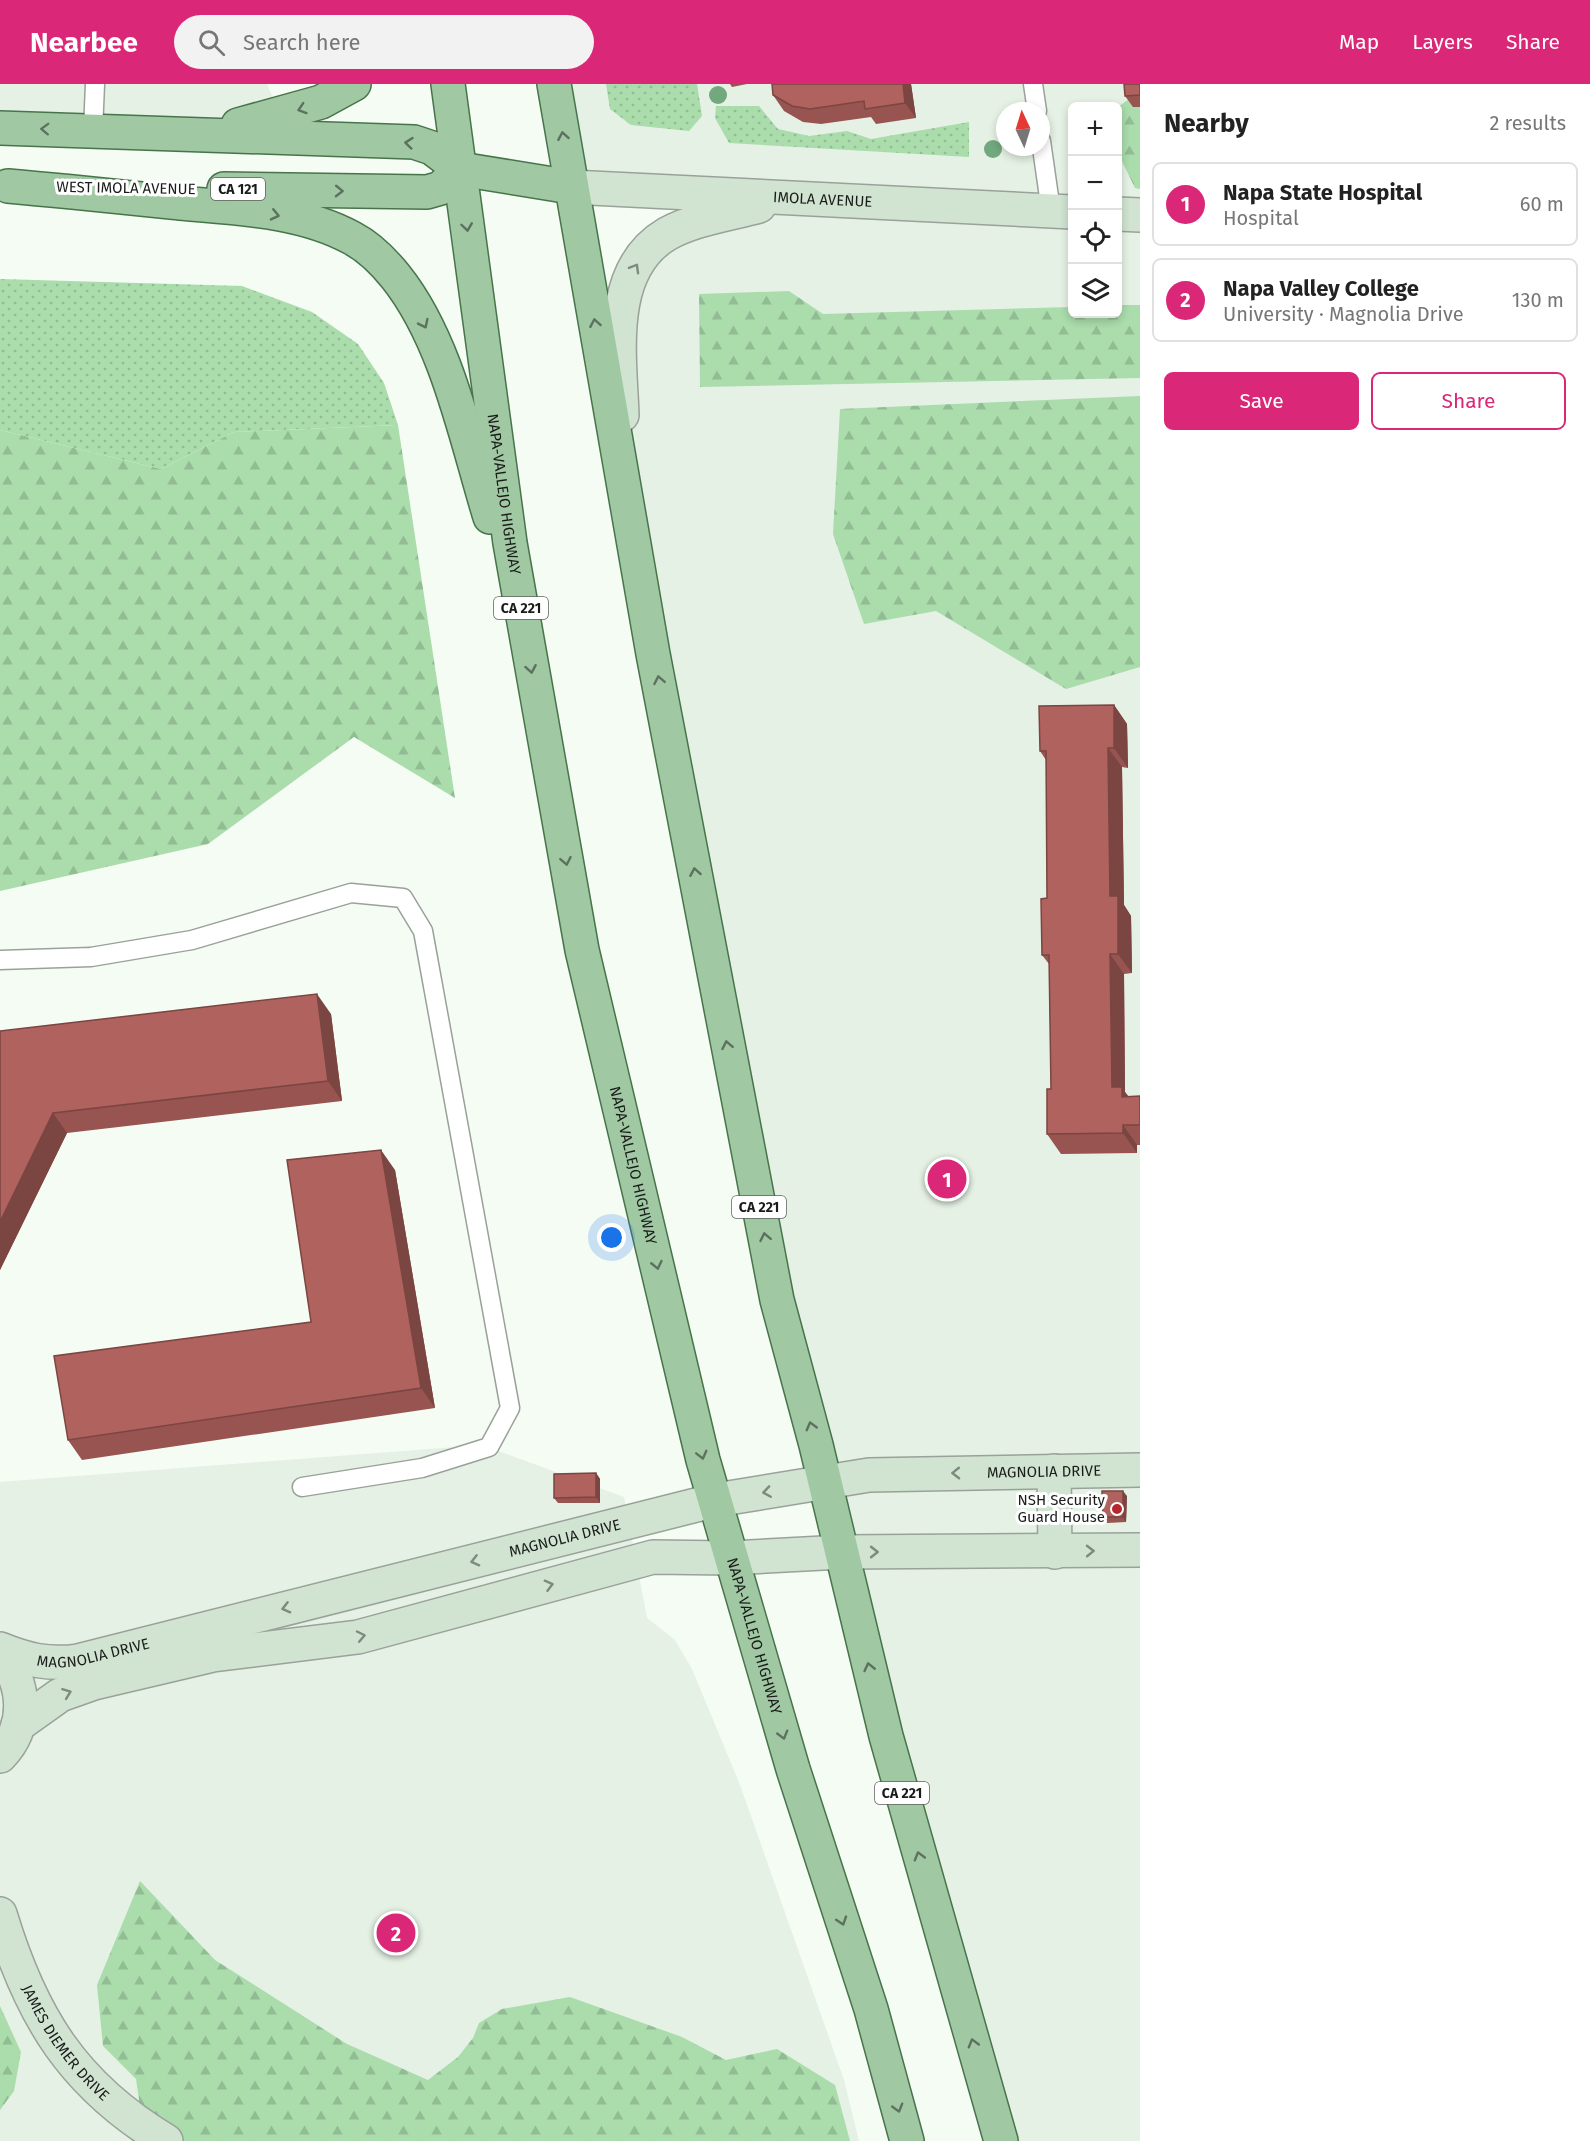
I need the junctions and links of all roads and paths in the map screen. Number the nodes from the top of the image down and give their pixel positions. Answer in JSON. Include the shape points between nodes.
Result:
{"nodes":[{"id":1,"x":95,"y":84,"type":"edge"},
{"id":2,"x":354,"y":84,"type":"edge"},
{"id":3,"x":448,"y":84,"type":"edge"},
{"id":4,"x":554,"y":84,"type":"edge"},
{"id":5,"x":1033,"y":84,"type":"edge"},
{"id":6,"x":1036,"y":102,"type":"edge"},
{"id":7,"x":0,"y":128,"type":"edge"},
{"id":8,"x":93,"y":131,"type":"junction"},
{"id":9,"x":167,"y":134,"type":"junction"},
{"id":10,"x":1045,"y":156,"type":"edge"},
{"id":11,"x":459,"y":169,"type":"junction"},
{"id":12,"x":4,"y":186,"type":"edge"},
{"id":13,"x":571,"y":187,"type":"junction"},
{"id":14,"x":788,"y":198,"type":"junction"},
{"id":15,"x":1062,"y":212,"type":"edge"},
{"id":16,"x":1122,"y":214,"type":"edge"},
{"id":17,"x":1140,"y":215,"type":"edge"},
{"id":18,"x":624,"y":492,"type":"junction"},
{"id":19,"x":523,"y":623,"type":"junction"},
{"id":20,"x":0,"y":960,"type":"edge"},
{"id":21,"x":1140,"y":1470,"type":"edge"},
{"id":22,"x":1054,"y":1471,"type":"junction"},
{"id":23,"x":825,"y":1483,"type":"junction"},
{"id":24,"x":302,"y":1487,"type":"dead end"},
{"id":25,"x":716,"y":1500,"type":"junction"},
{"id":26,"x":1140,"y":1551,"type":"edge"},
{"id":27,"x":842,"y":1552,"type":"junction"},
{"id":28,"x":1055,"y":1552,"type":"junction"},
{"id":29,"x":732,"y":1558,"type":"junction"},
{"id":30,"x":0,"y":1649,"type":"edge"},
{"id":31,"x":0,"y":1653,"type":"edge"},
{"id":32,"x":6,"y":1748,"type":"edge"},
{"id":33,"x":0,"y":1914,"type":"edge"},
{"id":34,"x":166,"y":2141,"type":"edge"},
{"id":35,"x":907,"y":2141,"type":"edge"},
{"id":36,"x":1001,"y":2141,"type":"edge"}],
"edges":[{"from":1,"to":8,"type":"lane"},
{"from":2,"to":9,"type":"main road","one_way":true,"via":[[321,102],[280,115],[233,126]]},
{"from":3,"to":11,"type":"main road","number":"CA 221"},
{"from":13,"to":4,"type":"main road","one_way":true},
{"from":5,"to":6,"type":"lane"},
{"from":8,"to":7,"type":"main road","one_way":true},
{"from":8,"to":9,"type":"main road"},
{"from":11,"to":9,"type":"main road","one_way":true,"via":[[432,148],[414,142]]},
{"from":10,"to":15,"type":"lane"},
{"from":12,"to":11,"type":"main road","name":"WEST IMOLA AVENUE","number":"CA 121","one_way":true,"via":[[427,192],[441,188]]},
{"from":11,"to":13,"type":"main road"},
{"from":11,"to":19,"type":"main road","name":"NAPA-VALLEJO HIGHWAY","number":"CA 221","one_way":true},
{"from":12,"to":19,"type":"main road","one_way":true,"via":[[254,210],[336,231],[369,250],[406,292],[442,364]]},
{"from":13,"to":14,"type":"street","name":"IMOLA AVENUE"},
{"from":18,"to":13,"type":"main road","number":"CA 221","one_way":true},
{"from":14,"to":15,"type":"street","name":"IMOLA AVENUE"},
{"from":18,"to":14,"type":"street","one_way":true,"via":[[620,326],[633,270],[667,234]]},
{"from":16,"to":17,"type":"street"},
{"from":23,"to":18,"type":"main road","number":"CA 221","one_way":true,"via":[[777,1300]]},
{"from":19,"to":25,"type":"main road","name":"NAPA-VALLEJO HIGHWAY","number":"CA 221","one_way":true,"via":[[582,950],[703,1460]]},
{"from":20,"to":24,"type":"lane","via":[[91,957],[192,939],[351,893],[403,898],[423,931],[510,1408],[489,1447],[422,1468]]},
{"from":21,"to":22,"type":"street","name":"MAGNOLIA DRIVE"},
{"from":22,"to":23,"type":"street","name":"MAGNOLIA DRIVE","one_way":true,"via":[[869,1475]]},
{"from":22,"to":28,"type":"street"},
{"from":23,"to":25,"type":"street","name":"MAGNOLIA DRIVE","one_way":true},
{"from":23,"to":27,"type":"main road","number":"CA 221"},
{"from":25,"to":29,"type":"main road","name":"NAPA-VALLEJO HIGHWAY","number":"CA 221"},
{"from":25,"to":30,"type":"street","name":"MAGNOLIA DRIVE","one_way":true,"via":[[78,1661],[30,1661]]},
{"from":28,"to":26,"type":"street","name":"MAGNOLIA DRIVE","one_way":true},
{"from":27,"to":28,"type":"street","name":"MAGNOLIA DRIVE","one_way":true},
{"from":27,"to":29,"type":"street","name":"MAGNOLIA DRIVE"},
{"from":36,"to":27,"type":"main road","number":"CA 221","one_way":true,"via":[[886,1736]]},
{"from":32,"to":29,"type":"street","name":"MAGNOLIA DRIVE","one_way":true,"via":[[60,1695],[105,1680],[213,1655],[358,1637],[653,1557]]},
{"from":29,"to":35,"type":"main road","name":"NAPA-VALLEJO HIGHWAY","number":"CA 221","one_way":true,"via":[[793,1769],[871,2009]]},
{"from":31,"to":32,"type":"street","name":"MAGNOLIA DRIVE","via":[[14,1674],[21,1699]]},
{"from":33,"to":34,"type":"street","name":"JAMES DIEMER DRIVE","via":[[32,2001],[81,2075],[115,2106]]}]}
